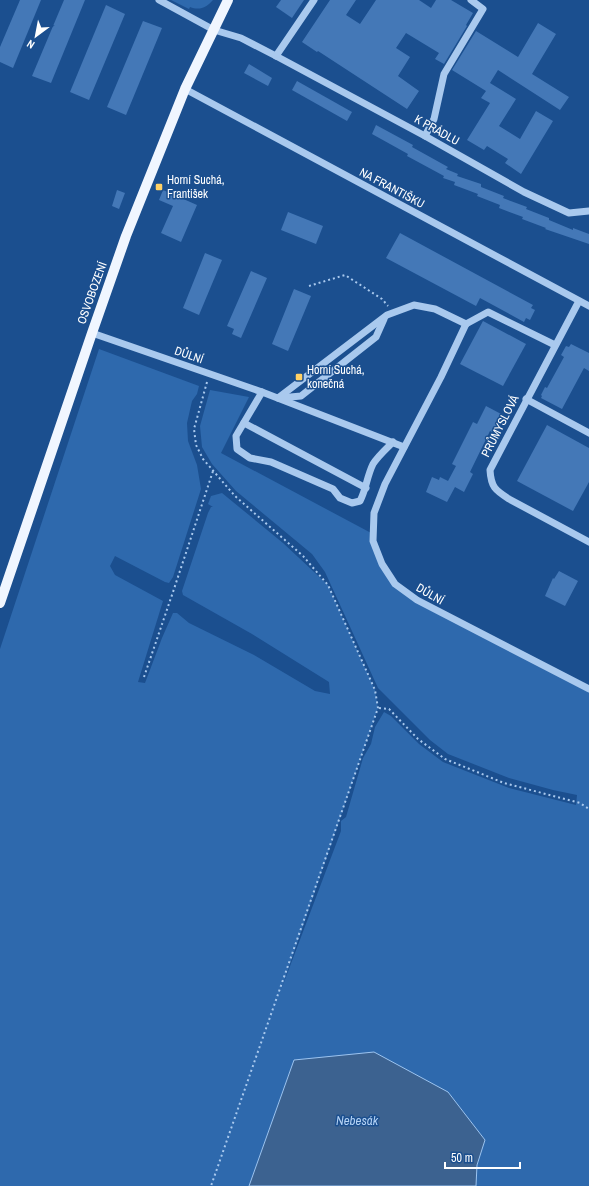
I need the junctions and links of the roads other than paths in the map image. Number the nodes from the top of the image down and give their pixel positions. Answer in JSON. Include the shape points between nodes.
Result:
{"nodes":[{"id":1,"x":159,"y":0,"type":"edge"},
{"id":2,"x":228,"y":0,"type":"edge"},
{"id":3,"x":314,"y":0,"type":"edge"},
{"id":4,"x":470,"y":0,"type":"edge"},
{"id":5,"x":214,"y":30,"type":"junction"},
{"id":6,"x":276,"y":56,"type":"junction"},
{"id":7,"x":185,"y":89,"type":"junction"},
{"id":8,"x":425,"y":136,"type":"junction"},
{"id":9,"x":589,"y":211,"type":"edge"},
{"id":10,"x":578,"y":300,"type":"junction"},
{"id":11,"x":589,"y":306,"type":"edge"},
{"id":12,"x":385,"y":318,"type":"junction"},
{"id":13,"x":466,"y":324,"type":"junction"},
{"id":14,"x":92,"y":333,"type":"junction"},
{"id":15,"x":555,"y":345,"type":"junction"},
{"id":16,"x":262,"y":392,"type":"junction"},
{"id":17,"x":278,"y":398,"type":"junction"},
{"id":18,"x":526,"y":399,"type":"junction"},
{"id":19,"x":244,"y":423,"type":"junction"},
{"id":20,"x":589,"y":433,"type":"edge"},
{"id":21,"x":393,"y":442,"type":"junction"},
{"id":22,"x":404,"y":447,"type":"junction"},
{"id":23,"x":366,"y":488,"type":"junction"},
{"id":24,"x":589,"y":542,"type":"edge"},
{"id":25,"x":0,"y":603,"type":"edge"},
{"id":26,"x":589,"y":689,"type":"edge"}],
"edges":[{"from":1,"to":5,"type":"street","name":"K PRÁDLU"},
{"from":2,"to":5,"type":"main road","name":"OSVOBOZENÍ"},
{"from":3,"to":6,"type":"street"},
{"from":4,"to":8,"type":"street","via":[[483,9],[444,74],[434,119]]},
{"from":5,"to":6,"type":"street","name":"K PRÁDLU","via":[[241,38]]},
{"from":5,"to":7,"type":"main road","name":"OSVOBOZENÍ"},
{"from":6,"to":8,"type":"street","name":"K PRÁDLU"},
{"from":7,"to":10,"type":"street","name":"NA FRANTIŠKU"},
{"from":7,"to":14,"type":"main road","name":"OSVOBOZENÍ","via":[[126,236]]},
{"from":8,"to":9,"type":"street","name":"K PRÁDLU","via":[[524,192],[569,213]]},
{"from":10,"to":11,"type":"street","name":"NA FRANTIŠKU"},
{"from":10,"to":15,"type":"street","name":"PRŮMYSLOVÁ"},
{"from":12,"to":13,"type":"street","via":[[414,305],[435,308]]},
{"from":12,"to":17,"type":"street"},
{"from":12,"to":17,"type":"street","via":[[376,337],[301,396]]},
{"from":13,"to":15,"type":"street","via":[[488,312]]},
{"from":13,"to":22,"type":"street","name":"DŮLNÍ"},
{"from":14,"to":16,"type":"street","name":"DŮLNÍ"},
{"from":14,"to":25,"type":"main road","name":"OSVOBOZENÍ"},
{"from":15,"to":18,"type":"street","name":"PRŮMYSLOVÁ"},
{"from":16,"to":17,"type":"street","name":"DŮLNÍ"},
{"from":16,"to":19,"type":"street"},
{"from":17,"to":21,"type":"street","name":"DŮLNÍ"},
{"from":18,"to":20,"type":"street"},
{"from":18,"to":24,"type":"street","name":"PRŮMYSLOVÁ","via":[[494,459],[490,470],[490,482],[496,491],[509,499]]},
{"from":19,"to":23,"type":"street"},
{"from":19,"to":23,"type":"street","via":[[236,436],[237,449],[250,458],[271,462],[333,489],[340,498],[352,503],[360,501]]},
{"from":21,"to":22,"type":"street","name":"DŮLNÍ"},
{"from":21,"to":23,"type":"street","via":[[373,465]]},
{"from":22,"to":26,"type":"street","name":"DŮLNÍ","via":[[374,513],[373,541],[382,564],[395,584],[417,600]]}]}
